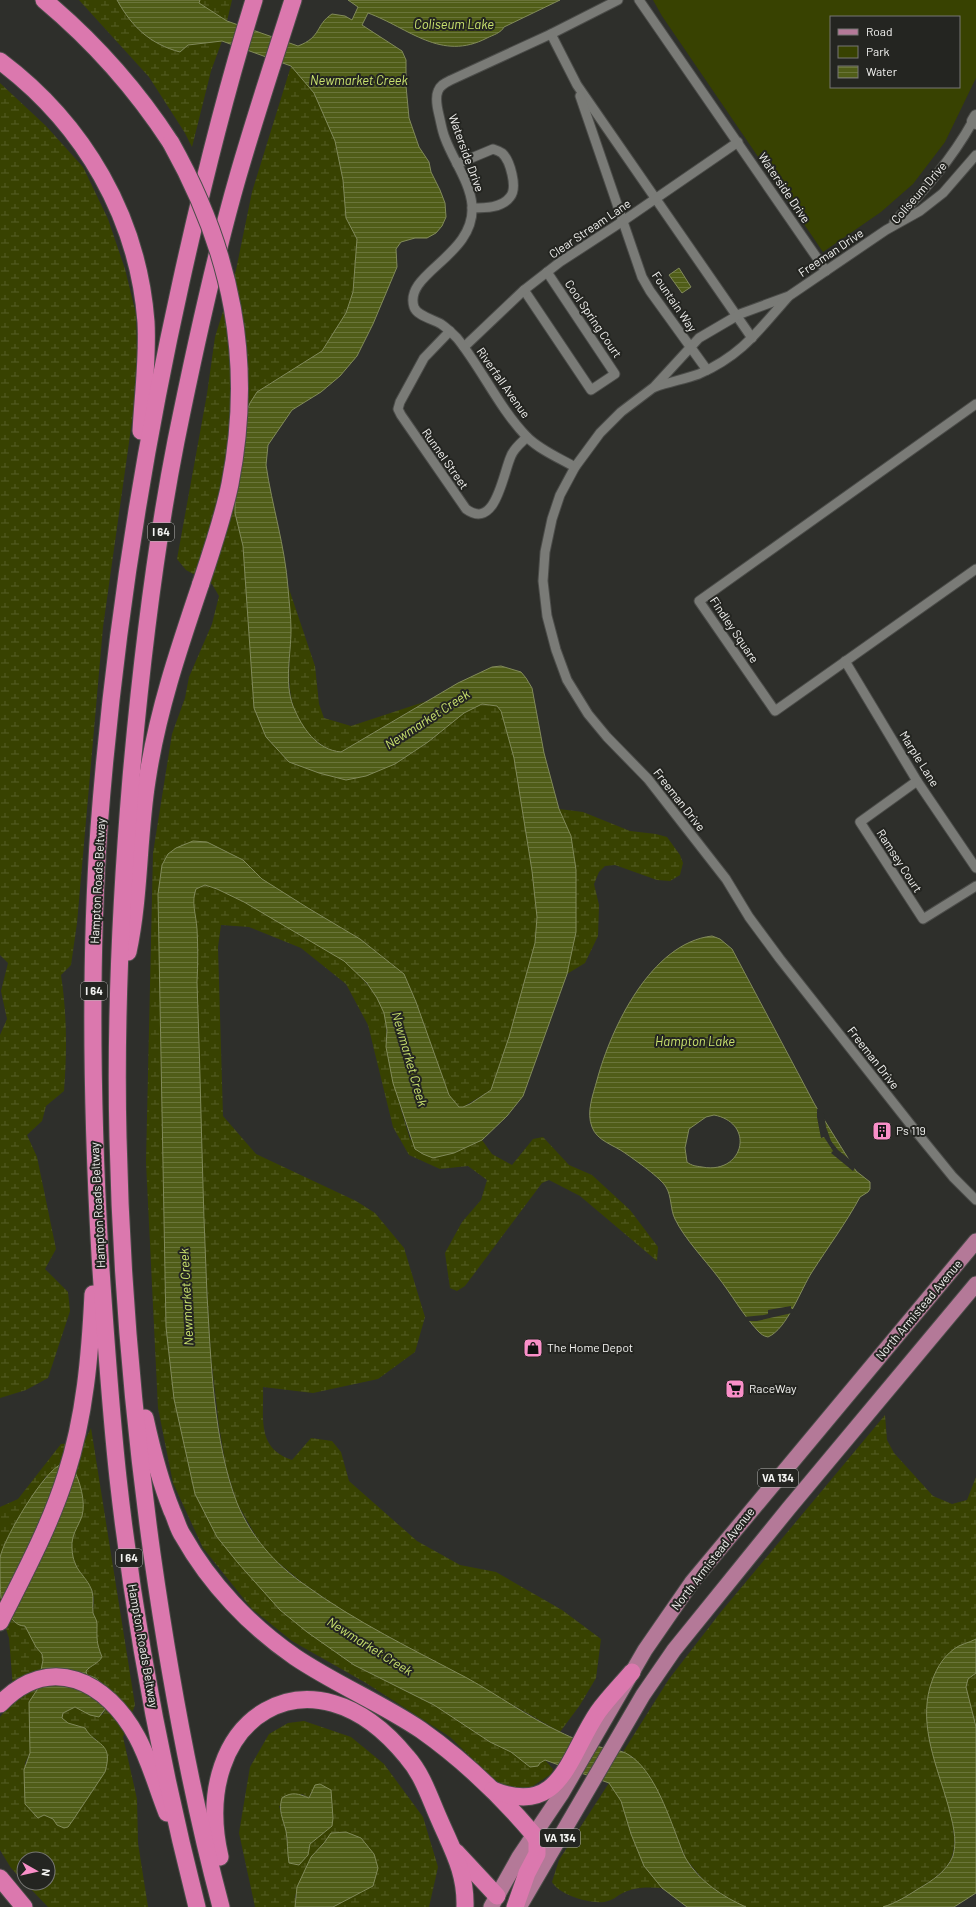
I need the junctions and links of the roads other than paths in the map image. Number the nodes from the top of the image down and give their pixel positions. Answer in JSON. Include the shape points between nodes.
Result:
{"nodes":[{"id":1,"x":44,"y":0,"type":"edge"},
{"id":2,"x":254,"y":0,"type":"edge"},
{"id":3,"x":293,"y":0,"type":"edge"},
{"id":4,"x":618,"y":0,"type":"edge"},
{"id":5,"x":639,"y":0,"type":"edge"},
{"id":6,"x":551,"y":34,"type":"junction"},
{"id":7,"x":0,"y":61,"type":"edge"},
{"id":8,"x":577,"y":85,"type":"junction"},
{"id":9,"x":975,"y":120,"type":"edge"},
{"id":10,"x":738,"y":142,"type":"junction"},
{"id":11,"x":976,"y":155,"type":"edge"},
{"id":12,"x":456,"y":164,"type":"junction"},
{"id":13,"x":656,"y":198,"type":"junction"},
{"id":14,"x":472,"y":208,"type":"junction"},
{"id":15,"x":623,"y":221,"type":"junction"},
{"id":16,"x":886,"y":230,"type":"junction"},
{"id":17,"x":826,"y":271,"type":"junction"},
{"id":18,"x":548,"y":272,"type":"junction"},
{"id":19,"x":524,"y":290,"type":"junction"},
{"id":20,"x":789,"y":296,"type":"junction"},
{"id":21,"x":414,"y":309,"type":"joint"},
{"id":22,"x":737,"y":316,"type":"junction"},
{"id":23,"x":450,"y":331,"type":"junction"},
{"id":24,"x":752,"y":338,"type":"junction"},
{"id":25,"x":464,"y":347,"type":"junction"},
{"id":26,"x":690,"y":347,"type":"junction"},
{"id":27,"x":707,"y":370,"type":"junction"},
{"id":28,"x":654,"y":387,"type":"junction"},
{"id":29,"x":976,"y":404,"type":"edge"},
{"id":30,"x":527,"y":437,"type":"junction"},
{"id":31,"x":575,"y":467,"type":"junction"},
{"id":32,"x":138,"y":496,"type":"junction"},
{"id":33,"x":976,"y":569,"type":"edge"},
{"id":34,"x":845,"y":662,"type":"junction"},
{"id":35,"x":917,"y":781,"type":"junction"},
{"id":36,"x":976,"y":868,"type":"edge"},
{"id":37,"x":976,"y":886,"type":"edge"},
{"id":38,"x":118,"y":1004,"type":"junction"},
{"id":39,"x":976,"y":1200,"type":"edge"},
{"id":40,"x":98,"y":1204,"type":"junction"},
{"id":41,"x":976,"y":1241,"type":"edge"},
{"id":42,"x":976,"y":1284,"type":"edge"},
{"id":43,"x":128,"y":1336,"type":"junction"},
{"id":44,"x":0,"y":1622,"type":"edge"},
{"id":45,"x":632,"y":1672,"type":"joint"},
{"id":46,"x":0,"y":1704,"type":"edge"},
{"id":47,"x":566,"y":1776,"type":"junction"},
{"id":48,"x":490,"y":1789,"type":"junction"},
{"id":49,"x":534,"y":1835,"type":"junction"},
{"id":50,"x":453,"y":1849,"type":"junction"},
{"id":51,"x":184,"y":1856,"type":"junction"},
{"id":52,"x":0,"y":1878,"type":"edge"},
{"id":53,"x":494,"y":1901,"type":"edge"},
{"id":54,"x":24,"y":1907,"type":"edge"},
{"id":55,"x":197,"y":1907,"type":"edge"},
{"id":56,"x":221,"y":1907,"type":"edge"},
{"id":57,"x":232,"y":1907,"type":"edge"},
{"id":58,"x":465,"y":1907,"type":"edge"},
{"id":59,"x":515,"y":1907,"type":"edge"},
{"id":60,"x":519,"y":1907,"type":"edge"}],
"edges":[{"from":1,"to":38,"type":"highway","bridge":true,"via":[[79,31],[118,72],[171,143],[196,191],[218,247],[231,297],[239,369],[238,431],[230,484],[218,532],[165,696],[152,753],[141,826],[134,922]]},
{"from":2,"to":32,"type":"highway","number":"I 64","via":[[222,110],[192,232],[168,338]]},
{"from":3,"to":38,"type":"highway","number":"I 64","via":[[236,182],[178,431],[143,652],[137,707],[123,886]]},
{"from":4,"to":6,"type":"street","name":"Waterside Drive"},
{"from":5,"to":10,"type":"street","name":"Waterside Drive"},
{"from":6,"to":8,"type":"street","name":"Fountain Way"},
{"from":6,"to":12,"type":"street","name":"Waterside Drive","via":[[451,80],[438,90],[437,108]]},
{"from":7,"to":32,"type":"highway","via":[[28,83],[54,109],[87,150],[121,214],[132,248],[146,321],[147,351]]},
{"from":8,"to":13,"type":"street","name":"Fountain Way"},
{"from":8,"to":15,"type":"street","name":"Fountain Way"},
{"from":9,"to":16,"type":"street","name":"Coliseum Drive","via":[[939,172]]},
{"from":10,"to":13,"type":"street","name":"Clear Stream Lane"},
{"from":10,"to":17,"type":"street","name":"Waterside Drive"},
{"from":11,"to":16,"type":"street","name":"Coliseum Drive","via":[[943,193],[920,211]]},
{"from":12,"to":14,"type":"street","name":"Waterside Drive","via":[[469,192]]},
{"from":12,"to":14,"type":"street","via":[[493,149],[503,154],[509,167],[514,187],[510,198],[493,207]]},
{"from":13,"to":15,"type":"street","name":"Clear Stream Lane"},
{"from":13,"to":22,"type":"street","name":"Fountain Way"},
{"from":14,"to":21,"type":"street","name":"Waterside Drive","via":[[467,234],[419,282],[412,300]]},
{"from":15,"to":18,"type":"street","name":"Clear Stream Lane"},
{"from":15,"to":26,"type":"street","name":"Fountain Way","via":[[642,277]]},
{"from":16,"to":17,"type":"street","name":"Freeman Drive"},
{"from":17,"to":20,"type":"street","name":"Freeman Drive"},
{"from":18,"to":19,"type":"street","name":"Clear Stream Lane"},
{"from":18,"to":19,"type":"street","name":"Cool Spring Court","via":[[615,374],[591,390]]},
{"from":19,"to":25,"type":"street","name":"Clear Stream Lane"},
{"from":20,"to":22,"type":"street","name":"Freeman Drive"},
{"from":20,"to":24,"type":"street","name":"Freeman Drive"},
{"from":21,"to":23,"type":"street","name":"Riverfall Avenue"},
{"from":22,"to":24,"type":"street","name":"Fountain Way"},
{"from":22,"to":26,"type":"street","name":"Freeman Drive","via":[[711,330]]},
{"from":23,"to":25,"type":"street","name":"Riverfall Avenue"},
{"from":23,"to":30,"type":"street","name":"Runnel Street","via":[[424,358],[398,409],[400,416],[466,509],[481,514],[492,507],[511,456]]},
{"from":24,"to":27,"type":"street","name":"Freeman Drive","via":[[731,356]]},
{"from":25,"to":30,"type":"street","name":"Riverfall Avenue"},
{"from":26,"to":27,"type":"street","name":"Fountain Way"},
{"from":26,"to":28,"type":"street","name":"Freeman Drive"},
{"from":27,"to":28,"type":"street","name":"Freeman Drive"},
{"from":28,"to":31,"type":"street","name":"Freeman Drive","via":[[600,433]]},
{"from":29,"to":34,"type":"street","name":"Findley Square","via":[[699,601],[775,710]]},
{"from":30,"to":31,"type":"street","name":"Riverfall Avenue"},
{"from":31,"to":39,"type":"street","name":"Freeman Drive","via":[[560,495],[552,519],[545,552],[543,581],[550,633],[561,667],[575,694],[599,727],[641,771],[722,874],[758,930],[880,1087],[953,1177]]},
{"from":32,"to":40,"type":"highway","name":"Hampton Roads Beltway","number":"I 64","via":[[108,723],[99,833],[93,1056]]},
{"from":33,"to":34,"type":"street","name":"Findley Square"},
{"from":34,"to":35,"type":"street","name":"Marple Lane"},
{"from":35,"to":36,"type":"street","name":"Marple Lane"},
{"from":35,"to":37,"type":"street","name":"Ramsey Court","via":[[860,822],[923,919]]},
{"from":38,"to":43,"type":"highway","name":"Hampton Roads Beltway","number":"I 64","via":[[118,1135]]},
{"from":40,"to":44,"type":"highway","via":[[91,1345],[79,1427],[56,1505]]},
{"from":40,"to":51,"type":"highway","name":"Hampton Roads Beltway","number":"I 64","via":[[107,1370],[124,1527],[141,1640]]},
{"from":41,"to":45,"type":"main road","name":"North Armistead Avenue","number":"VA 134","via":[[692,1582]]},
{"from":42,"to":60,"type":"main road","name":"North Armistead Avenue","number":"VA 134","via":[[669,1656],[643,1695]]},
{"from":43,"to":48,"type":"highway","via":[[153,1453],[163,1487],[182,1535],[204,1571],[250,1622],[296,1657],[422,1731]]},
{"from":43,"to":56,"type":"highway","name":"Hampton Roads Beltway","number":"I 64","via":[[143,1486],[163,1626],[185,1749]]},
{"from":45,"to":47,"type":"highway","via":[[598,1712],[596,1726]]},
{"from":46,"to":51,"type":"highway","via":[[27,1683],[44,1677],[59,1676],[72,1678],[96,1689],[108,1698],[132,1727],[150,1764]]},
{"from":47,"to":48,"type":"highway","via":[[547,1792],[529,1798],[507,1796]]},
{"from":47,"to":49,"type":"main road","number":"VA 134"},
{"from":48,"to":49,"type":"highway"},
{"from":49,"to":53,"type":"main road","number":"VA 134"},
{"from":49,"to":59,"type":"highway","via":[[537,1841],[537,1854]]},
{"from":50,"to":53,"type":"highway"},
{"from":50,"to":57,"type":"highway","via":[[420,1776],[408,1757],[378,1727],[340,1706],[303,1699],[285,1702],[255,1716],[242,1729],[231,1748],[219,1781],[215,1813],[216,1837]]},
{"from":50,"to":58,"type":"highway","via":[[463,1879]]},
{"from":51,"to":55,"type":"highway","name":"Hampton Roads Beltway","number":"I 64"},
{"from":52,"to":54,"type":"highway"}]}
